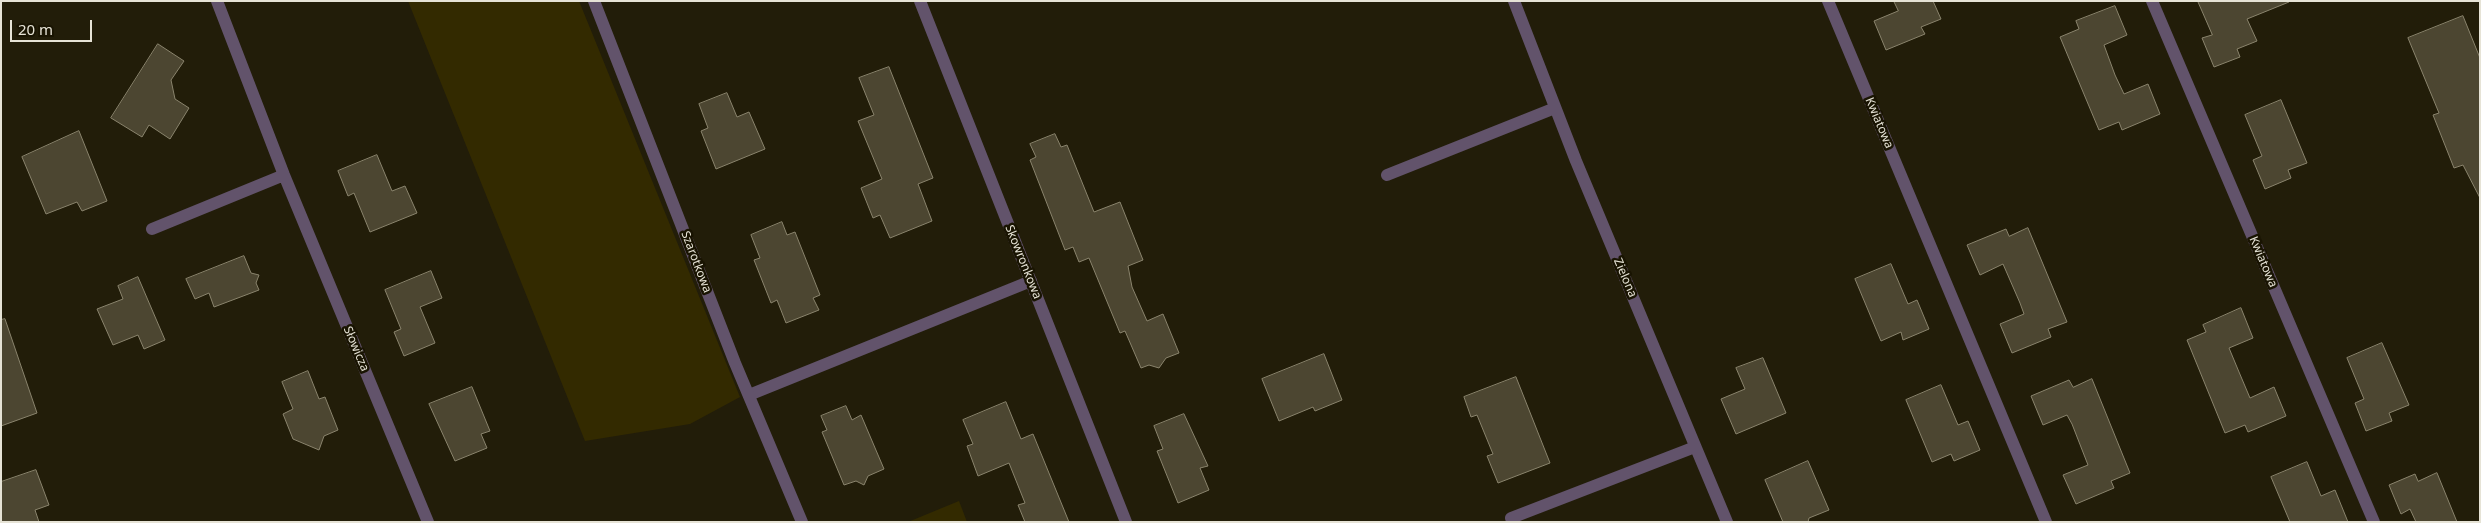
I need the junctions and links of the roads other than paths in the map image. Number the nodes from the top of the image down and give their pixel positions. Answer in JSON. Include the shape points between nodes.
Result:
{"nodes":[{"id":1,"x":217,"y":1,"type":"edge"},
{"id":2,"x":594,"y":1,"type":"edge"},
{"id":3,"x":920,"y":1,"type":"edge"},
{"id":4,"x":1514,"y":1,"type":"edge"},
{"id":5,"x":1828,"y":1,"type":"edge"},
{"id":6,"x":2152,"y":1,"type":"edge"},
{"id":7,"x":1555,"y":108,"type":"junction"},
{"id":8,"x":284,"y":175,"type":"junction"},
{"id":9,"x":1387,"y":175,"type":"dead end"},
{"id":10,"x":152,"y":229,"type":"dead end"},
{"id":11,"x":1031,"y":281,"type":"junction"},
{"id":12,"x":749,"y":395,"type":"junction"},
{"id":13,"x":1695,"y":447,"type":"junction"},
{"id":14,"x":1511,"y":518,"type":"dead end"},
{"id":15,"x":428,"y":522,"type":"edge"},
{"id":16,"x":802,"y":522,"type":"edge"},
{"id":17,"x":1126,"y":522,"type":"edge"},
{"id":18,"x":1726,"y":522,"type":"edge"},
{"id":19,"x":2046,"y":522,"type":"edge"},
{"id":20,"x":2374,"y":522,"type":"edge"}],
"edges":[{"from":1,"to":8,"type":"street","name":"Słowicza"},
{"from":2,"to":12,"type":"street","name":"Szarotkowa"},
{"from":3,"to":11,"type":"street","name":"Skowronkowa"},
{"from":4,"to":7,"type":"street","name":"Zielona"},
{"from":5,"to":19,"type":"street","name":"Kwiatowa"},
{"from":6,"to":20,"type":"street","name":"Kwiatowa"},
{"from":7,"to":9,"type":"street"},
{"from":7,"to":13,"type":"street","name":"Zielona"},
{"from":8,"to":10,"type":"street"},
{"from":8,"to":15,"type":"street","name":"Słowicza"},
{"from":11,"to":12,"type":"street"},
{"from":11,"to":17,"type":"street","name":"Skowronkowa"},
{"from":12,"to":16,"type":"street","name":"Szarotkowa"},
{"from":13,"to":14,"type":"street"},
{"from":13,"to":18,"type":"street","name":"Zielona"}]}
